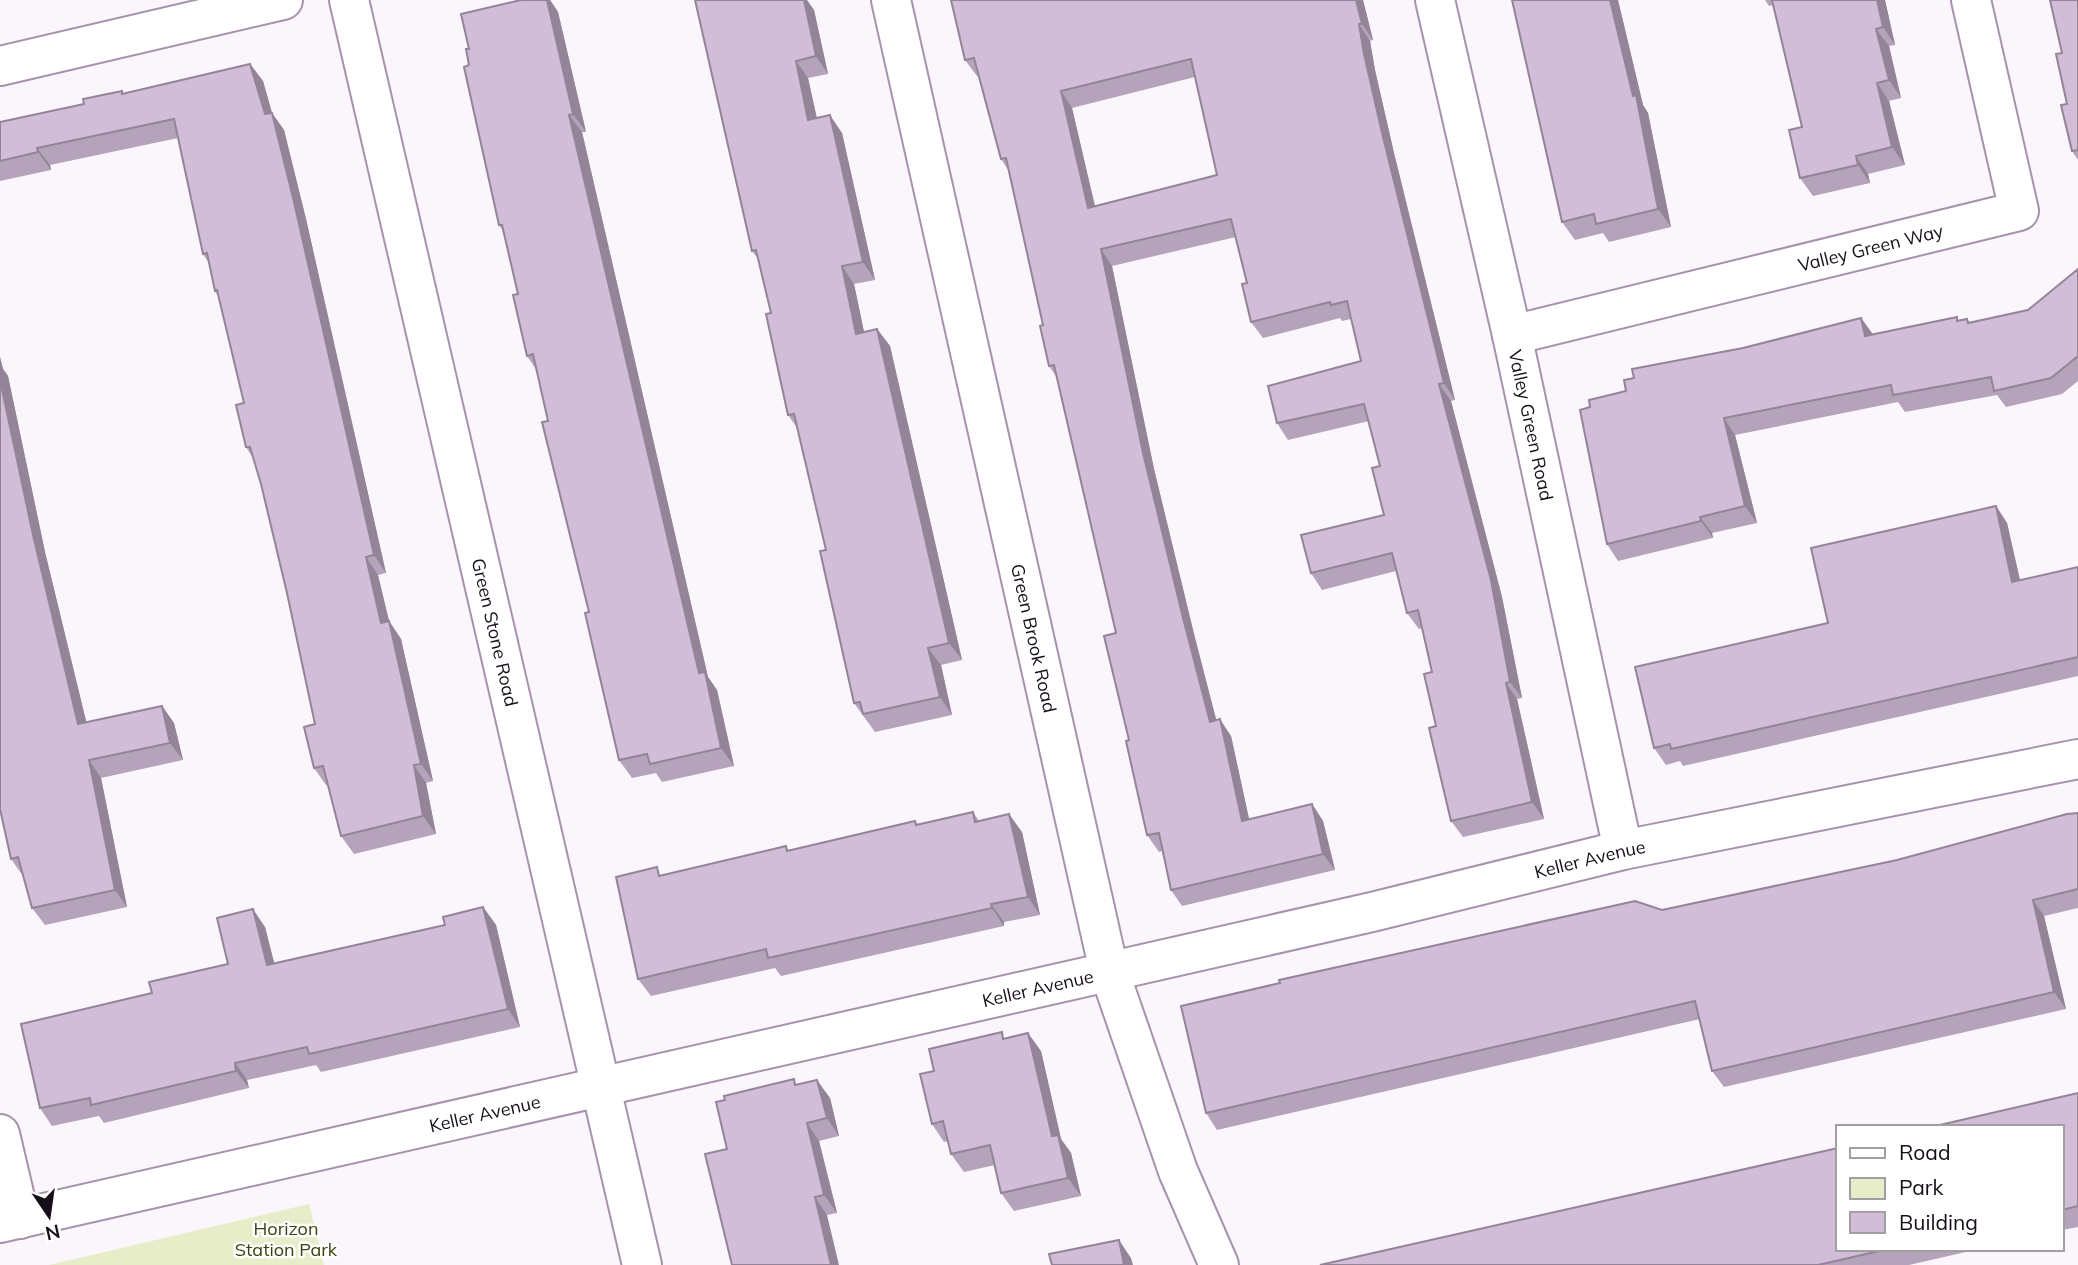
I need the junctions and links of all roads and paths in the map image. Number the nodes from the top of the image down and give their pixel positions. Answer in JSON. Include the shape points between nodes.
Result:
{"nodes":[{"id":1,"x":283,"y":0,"type":"edge"},
{"id":2,"x":349,"y":0,"type":"edge"},
{"id":3,"x":891,"y":0,"type":"edge"},
{"id":4,"x":1435,"y":0,"type":"edge"},
{"id":5,"x":1971,"y":0,"type":"edge"},
{"id":6,"x":0,"y":66,"type":"edge"},
{"id":7,"x":1512,"y":335,"type":"junction"},
{"id":8,"x":2078,"y":759,"type":"edge"},
{"id":9,"x":1623,"y":850,"type":"junction"},
{"id":10,"x":1109,"y":971,"type":"junction"},
{"id":11,"x":602,"y":1086,"type":"junction"},
{"id":12,"x":0,"y":1134,"type":"edge"},
{"id":13,"x":10,"y":1221,"type":"edge"},
{"id":14,"x":642,"y":1265,"type":"edge"},
{"id":15,"x":1219,"y":1265,"type":"edge"}],
"edges":[{"from":1,"to":6,"type":"street"},
{"from":2,"to":11,"type":"street","name":"Green Stone Road"},
{"from":3,"to":10,"type":"street","name":"Green Brook Road"},
{"from":4,"to":7,"type":"street","name":"Valley Green Road"},
{"from":5,"to":7,"type":"street","name":"Valley Green Way","via":[[2019,211]]},
{"from":7,"to":9,"type":"street","name":"Valley Green Road"},
{"from":8,"to":9,"type":"street","name":"Keller Avenue"},
{"from":9,"to":10,"type":"street","name":"Keller Avenue"},
{"from":10,"to":11,"type":"street","name":"Keller Avenue"},
{"from":10,"to":15,"type":"street","name":"Green Brook Road","via":[[1178,1171]]},
{"from":11,"to":13,"type":"street","name":"Keller Avenue"},
{"from":11,"to":14,"type":"street","name":"Green Stone Road"},
{"from":12,"to":13,"type":"street"}]}
